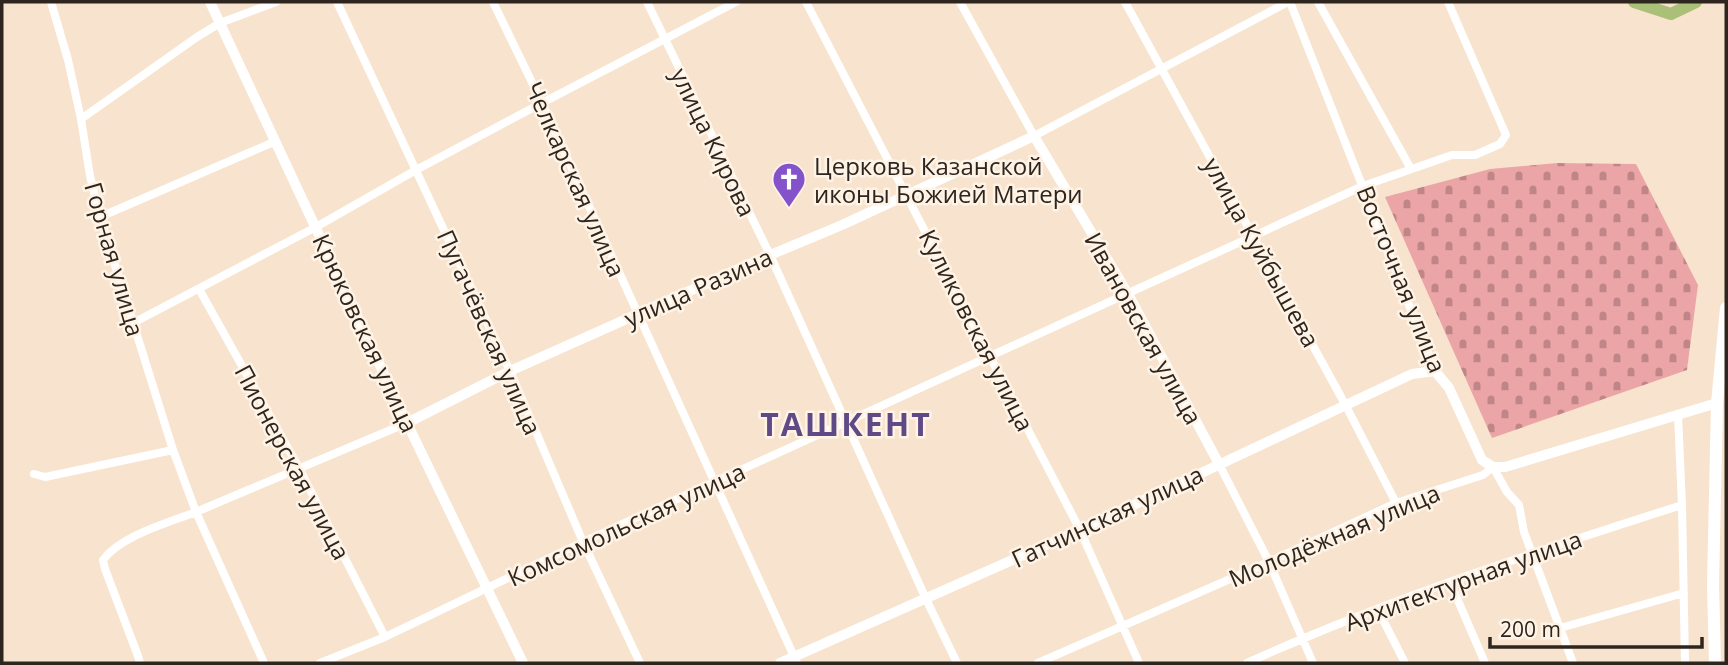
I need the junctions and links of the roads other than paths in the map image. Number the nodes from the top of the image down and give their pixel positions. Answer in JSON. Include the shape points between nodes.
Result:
{"nodes":[{"id":1,"x":51,"y":2,"type":"edge"},
{"id":2,"x":210,"y":2,"type":"edge"},
{"id":3,"x":276,"y":2,"type":"edge"},
{"id":4,"x":337,"y":2,"type":"edge"},
{"id":5,"x":493,"y":2,"type":"edge"},
{"id":6,"x":647,"y":2,"type":"edge"},
{"id":7,"x":736,"y":2,"type":"edge"},
{"id":8,"x":806,"y":2,"type":"edge"},
{"id":9,"x":960,"y":2,"type":"edge"},
{"id":10,"x":1125,"y":2,"type":"edge"},
{"id":11,"x":1289,"y":2,"type":"edge"},
{"id":12,"x":1318,"y":2,"type":"edge"},
{"id":13,"x":1448,"y":2,"type":"edge"},
{"id":14,"x":220,"y":23,"type":"junction"},
{"id":15,"x":665,"y":40,"type":"junction"},
{"id":16,"x":1161,"y":69,"type":"junction"},
{"id":17,"x":542,"y":103,"type":"junction"},
{"id":18,"x":81,"y":119,"type":"junction"},
{"id":19,"x":1034,"y":136,"type":"junction"},
{"id":20,"x":276,"y":141,"type":"junction"},
{"id":21,"x":1411,"y":169,"type":"junction"},
{"id":22,"x":416,"y":170,"type":"junction"},
{"id":23,"x":1363,"y":186,"type":"junction"},
{"id":24,"x":907,"y":195,"type":"junction"},
{"id":25,"x":100,"y":218,"type":"junction"},
{"id":26,"x":316,"y":227,"type":"junction"},
{"id":27,"x":1253,"y":236,"type":"junction"},
{"id":28,"x":770,"y":255,"type":"junction"},
{"id":29,"x":199,"y":289,"type":"junction"},
{"id":30,"x":1128,"y":294,"type":"junction"},
{"id":31,"x":1726,"y":308,"type":"edge"},
{"id":32,"x":637,"y":314,"type":"junction"},
{"id":33,"x":133,"y":323,"type":"junction"},
{"id":34,"x":990,"y":356,"type":"junction"},
{"id":35,"x":510,"y":371,"type":"junction"},
{"id":36,"x":1435,"y":371,"type":"junction"},
{"id":37,"x":1717,"y":403,"type":"junction"},
{"id":38,"x":1346,"y":406,"type":"junction"},
{"id":39,"x":1678,"y":415,"type":"junction"},
{"id":40,"x":407,"y":423,"type":"junction"},
{"id":41,"x":846,"y":423,"type":"junction"},
{"id":42,"x":173,"y":450,"type":"junction"},
{"id":43,"x":1219,"y":464,"type":"junction"},
{"id":44,"x":1493,"y":467,"type":"junction"},
{"id":45,"x":299,"y":468,"type":"junction"},
{"id":46,"x":34,"y":474,"type":"dead end"},
{"id":47,"x":714,"y":482,"type":"junction"},
{"id":48,"x":1396,"y":503,"type":"junction"},
{"id":49,"x":1682,"y":505,"type":"junction"},
{"id":50,"x":196,"y":512,"type":"junction"},
{"id":51,"x":1080,"y":530,"type":"junction"},
{"id":52,"x":583,"y":542,"type":"junction"},
{"id":53,"x":1533,"y":552,"type":"junction"},
{"id":54,"x":1269,"y":562,"type":"junction"},
{"id":55,"x":1450,"y":582,"type":"junction"},
{"id":56,"x":487,"y":590,"type":"junction"},
{"id":57,"x":1684,"y":593,"type":"junction"},
{"id":58,"x":926,"y":599,"type":"junction"},
{"id":59,"x":1378,"y":610,"type":"junction"},
{"id":60,"x":1123,"y":625,"type":"junction"},
{"id":61,"x":1560,"y":628,"type":"junction"},
{"id":62,"x":385,"y":637,"type":"junction"},
{"id":63,"x":1301,"y":639,"type":"junction"},
{"id":64,"x":796,"y":660,"type":"edge"},
{"id":65,"x":140,"y":663,"type":"edge"},
{"id":66,"x":264,"y":663,"type":"edge"},
{"id":67,"x":320,"y":663,"type":"edge"},
{"id":68,"x":523,"y":663,"type":"edge"},
{"id":69,"x":639,"y":663,"type":"edge"},
{"id":70,"x":780,"y":663,"type":"edge"},
{"id":71,"x":957,"y":663,"type":"edge"},
{"id":72,"x":1038,"y":663,"type":"edge"},
{"id":73,"x":1139,"y":663,"type":"edge"},
{"id":74,"x":1247,"y":663,"type":"edge"},
{"id":75,"x":1312,"y":663,"type":"edge"},
{"id":76,"x":1405,"y":663,"type":"edge"},
{"id":77,"x":1485,"y":663,"type":"edge"},
{"id":78,"x":1573,"y":663,"type":"edge"},
{"id":79,"x":1685,"y":663,"type":"edge"},
{"id":80,"x":1715,"y":663,"type":"edge"}],
"edges":[{"from":1,"to":18,"type":"street","name":"Горная улица"},
{"from":2,"to":14,"type":"street","name":"Крюковская улица"},
{"from":3,"to":14,"type":"street"},
{"from":4,"to":22,"type":"street","name":"Пугачёвская улица"},
{"from":5,"to":17,"type":"street","name":"Челкарская улица"},
{"from":6,"to":15,"type":"street","name":"улица Кирова"},
{"from":7,"to":15,"type":"street"},
{"from":8,"to":24,"type":"street","name":"Куликовская улица"},
{"from":9,"to":19,"type":"street","name":"Ивановская улица"},
{"from":10,"to":16,"type":"street","name":"улица Куйбышева"},
{"from":11,"to":16,"type":"street","name":"улица Разина"},
{"from":11,"to":23,"type":"street","name":"Восточная улица"},
{"from":12,"to":21,"type":"street","name":"Восточная улица"},
{"from":13,"to":21,"type":"street","name":"Комсомольская улица","via":[[1506,135],[1500,144],[1475,155],[1452,155]]},
{"from":14,"to":18,"type":"street"},
{"from":14,"to":20,"type":"street","name":"Крюковская улица"},
{"from":15,"to":17,"type":"street"},
{"from":15,"to":28,"type":"street","name":"улица Кирова"},
{"from":16,"to":19,"type":"street","name":"улица Разина"},
{"from":16,"to":27,"type":"street","name":"улица Куйбышева"},
{"from":17,"to":22,"type":"street"},
{"from":17,"to":32,"type":"street","name":"Челкарская улица"},
{"from":18,"to":25,"type":"street","name":"Горная улица"},
{"from":19,"to":24,"type":"street","name":"улица Разина"},
{"from":19,"to":30,"type":"street","name":"Ивановская улица"},
{"from":20,"to":25,"type":"street"},
{"from":20,"to":26,"type":"street","name":"Крюковская улица"},
{"from":21,"to":23,"type":"street","name":"Комсомольская улица"},
{"from":22,"to":26,"type":"street"},
{"from":22,"to":35,"type":"street","name":"Пугачёвская улица"},
{"from":23,"to":27,"type":"street","name":"Комсомольская улица"},
{"from":23,"to":36,"type":"street","name":"Восточная улица"},
{"from":24,"to":28,"type":"street","name":"улица Разина"},
{"from":24,"to":34,"type":"street","name":"Куликовская улица"},
{"from":25,"to":33,"type":"street","name":"Горная улица"},
{"from":26,"to":29,"type":"street"},
{"from":26,"to":40,"type":"street","name":"Крюковская улица"},
{"from":27,"to":30,"type":"street","name":"Комсомольская улица"},
{"from":27,"to":38,"type":"street","name":"улица Куйбышева"},
{"from":28,"to":32,"type":"street","name":"улица Разина"},
{"from":28,"to":41,"type":"street","name":"улица Кирова"},
{"from":29,"to":33,"type":"street"},
{"from":29,"to":45,"type":"street","name":"Пионерская улица"},
{"from":30,"to":34,"type":"street","name":"Комсомольская улица"},
{"from":30,"to":43,"type":"street","name":"Ивановская улица"},
{"from":31,"to":37,"type":"highway"},
{"from":32,"to":35,"type":"street","name":"улица Разина"},
{"from":32,"to":47,"type":"street","name":"Челкарская улица"},
{"from":33,"to":42,"type":"street","name":"Горная улица"},
{"from":34,"to":41,"type":"street","name":"Комсомольская улица"},
{"from":34,"to":51,"type":"street","name":"Куликовская улица"},
{"from":35,"to":40,"type":"street","name":"улица Разина"},
{"from":35,"to":52,"type":"street","name":"Пугачёвская улица"},
{"from":36,"to":38,"type":"street","name":"Гатчинская улица","via":[[1412,374]]},
{"from":36,"to":44,"type":"street","name":"Восточная улица","via":[[1449,388],[1482,460]]},
{"from":37,"to":39,"type":"street","name":"Молодёжная улица"},
{"from":37,"to":80,"type":"highway"},
{"from":38,"to":43,"type":"street","name":"Гатчинская улица"},
{"from":38,"to":48,"type":"street","name":"улица Куйбышева"},
{"from":39,"to":44,"type":"street","name":"Молодёжная улица"},
{"from":39,"to":49,"type":"street"},
{"from":40,"to":45,"type":"street","name":"улица Разина"},
{"from":40,"to":56,"type":"street","name":"Крюковская улица"},
{"from":41,"to":47,"type":"street","name":"Комсомольская улица"},
{"from":41,"to":58,"type":"street","name":"улица Кирова"},
{"from":42,"to":46,"type":"street","via":[[45,477]]},
{"from":42,"to":50,"type":"street","name":"Горная улица"},
{"from":43,"to":51,"type":"street","name":"Гатчинская улица"},
{"from":43,"to":54,"type":"street","name":"Ивановская улица"},
{"from":44,"to":48,"type":"street","name":"Молодёжная улица","via":[[1483,475]]},
{"from":44,"to":53,"type":"street","name":"Восточная улица","via":[[1519,505]]},
{"from":45,"to":50,"type":"street","name":"улица Разина"},
{"from":45,"to":62,"type":"street","name":"Пионерская улица"},
{"from":47,"to":52,"type":"street","name":"Комсомольская улица"},
{"from":47,"to":64,"type":"street","name":"Челкарская улица"},
{"from":48,"to":54,"type":"street","name":"Молодёжная улица"},
{"from":49,"to":53,"type":"street","name":"Архитектурная улица"},
{"from":49,"to":57,"type":"street"},
{"from":50,"to":65,"type":"street","name":"улица Разина","via":[[129,538],[103,560]]},
{"from":50,"to":66,"type":"street","name":"Горная улица"},
{"from":51,"to":58,"type":"street","name":"Гатчинская улица"},
{"from":51,"to":60,"type":"street","name":"Куликовская улица"},
{"from":52,"to":56,"type":"street","name":"Комсомольская улица"},
{"from":52,"to":69,"type":"street","name":"Пугачёвская улица"},
{"from":53,"to":55,"type":"street","name":"Архитектурная улица"},
{"from":53,"to":61,"type":"street","name":"Восточная улица"},
{"from":54,"to":60,"type":"street","name":"Молодёжная улица"},
{"from":54,"to":63,"type":"street","name":"Ивановская улица"},
{"from":55,"to":59,"type":"street","name":"Архитектурная улица"},
{"from":55,"to":77,"type":"street"},
{"from":56,"to":62,"type":"street","name":"Комсомольская улица"},
{"from":56,"to":68,"type":"street","name":"Крюковская улица"},
{"from":57,"to":61,"type":"street"},
{"from":57,"to":79,"type":"street"},
{"from":58,"to":64,"type":"street","name":"Гатчинская улица"},
{"from":58,"to":71,"type":"street","name":"улица Кирова"},
{"from":59,"to":63,"type":"street","name":"Архитектурная улица"},
{"from":59,"to":76,"type":"street"},
{"from":60,"to":72,"type":"street","name":"Молодёжная улица"},
{"from":60,"to":73,"type":"street","name":"Куликовская улица"},
{"from":61,"to":78,"type":"street","name":"Восточная улица"},
{"from":62,"to":67,"type":"street","name":"Комсомольская улица"},
{"from":63,"to":74,"type":"street","name":"Архитектурная улица"},
{"from":63,"to":75,"type":"street","name":"Ивановская улица"},
{"from":64,"to":70,"type":"street","name":"Гатчинская улица"}]}
